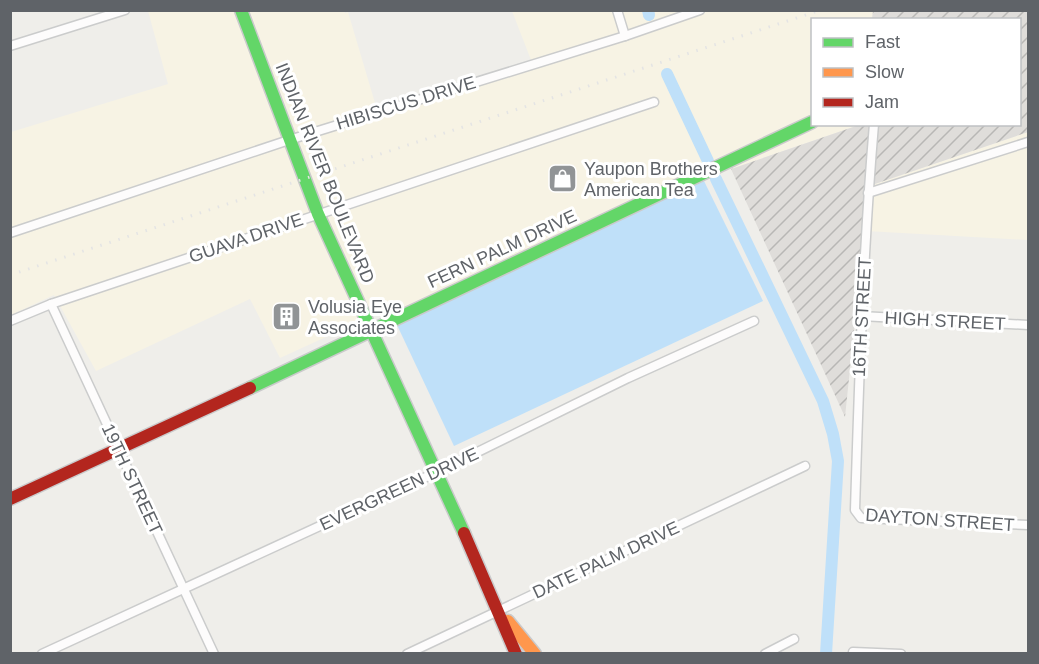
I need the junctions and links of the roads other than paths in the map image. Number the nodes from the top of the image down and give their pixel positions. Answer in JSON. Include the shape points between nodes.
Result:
{"nodes":[{"id":1,"x":125,"y":10,"type":"edge"},
{"id":2,"x":241,"y":10,"type":"edge"},
{"id":3,"x":617,"y":10,"type":"edge"},
{"id":4,"x":700,"y":10,"type":"edge"},
{"id":5,"x":625,"y":36,"type":"junction"},
{"id":6,"x":10,"y":46,"type":"edge"},
{"id":7,"x":654,"y":102,"type":"dead end"},
{"id":8,"x":811,"y":123,"type":"edge"},
{"id":9,"x":874,"y":126,"type":"edge"},
{"id":10,"x":289,"y":140,"type":"junction"},
{"id":11,"x":1029,"y":142,"type":"edge"},
{"id":12,"x":868,"y":194,"type":"junction"},
{"id":13,"x":318,"y":214,"type":"junction"},
{"id":14,"x":10,"y":233,"type":"edge"},
{"id":15,"x":51,"y":304,"type":"junction"},
{"id":16,"x":861,"y":316,"type":"junction"},
{"id":17,"x":10,"y":321,"type":"edge"},
{"id":18,"x":754,"y":321,"type":"dead end"},
{"id":19,"x":1029,"y":325,"type":"edge"},
{"id":20,"x":372,"y":331,"type":"junction"},
{"id":21,"x":119,"y":449,"type":"junction"},
{"id":22,"x":805,"y":466,"type":"dead end"},
{"id":23,"x":437,"y":472,"type":"junction"},
{"id":24,"x":10,"y":499,"type":"edge"},
{"id":25,"x":855,"y":510,"type":"joint"},
{"id":26,"x":1029,"y":525,"type":"edge"},
{"id":27,"x":183,"y":588,"type":"junction"},
{"id":28,"x":499,"y":611,"type":"junction"},
{"id":29,"x":794,"y":639,"type":"dead end"},
{"id":30,"x":853,"y":652,"type":"dead end"},
{"id":31,"x":42,"y":654,"type":"edge"},
{"id":32,"x":214,"y":654,"type":"edge"},
{"id":33,"x":407,"y":654,"type":"edge"},
{"id":34,"x":516,"y":654,"type":"edge"},
{"id":35,"x":534,"y":654,"type":"edge"},
{"id":36,"x":765,"y":654,"type":"edge"},
{"id":37,"x":901,"y":654,"type":"edge"}],
"edges":[{"from":1,"to":6,"type":"street"},
{"from":2,"to":10,"type":"street","name":"INDIAN RIVER BOULEVARD"},
{"from":3,"to":5,"type":"street"},
{"from":4,"to":5,"type":"street","name":"HIBISCUS DRIVE"},
{"from":5,"to":10,"type":"street","name":"HIBISCUS DRIVE"},
{"from":7,"to":13,"type":"street","name":"GUAVA DRIVE"},
{"from":8,"to":20,"type":"street","name":"FERN PALM DRIVE"},
{"from":9,"to":12,"type":"street","name":"16TH STREET"},
{"from":10,"to":13,"type":"street","name":"INDIAN RIVER BOULEVARD"},
{"from":10,"to":14,"type":"street","name":"HIBISCUS DRIVE"},
{"from":11,"to":12,"type":"street"},
{"from":12,"to":16,"type":"street","name":"16TH STREET"},
{"from":13,"to":15,"type":"street","name":"GUAVA DRIVE"},
{"from":13,"to":20,"type":"street","name":"INDIAN RIVER BOULEVARD"},
{"from":15,"to":17,"type":"street","name":"GUAVA DRIVE"},
{"from":15,"to":21,"type":"street","name":"19TH STREET"},
{"from":16,"to":19,"type":"street","name":"HIGH STREET"},
{"from":16,"to":25,"type":"street","name":"16TH STREET"},
{"from":18,"to":23,"type":"street","name":"EVERGREEN DRIVE"},
{"from":20,"to":21,"type":"street","name":"FERN PALM DRIVE"},
{"from":20,"to":23,"type":"street","name":"INDIAN RIVER BOULEVARD"},
{"from":21,"to":24,"type":"street","name":"FERN PALM DRIVE"},
{"from":21,"to":27,"type":"street","name":"19TH STREET"},
{"from":22,"to":28,"type":"street","name":"DATE PALM DRIVE"},
{"from":23,"to":27,"type":"street","name":"EVERGREEN DRIVE"},
{"from":23,"to":28,"type":"street","name":"INDIAN RIVER BOULEVARD"},
{"from":25,"to":26,"type":"street","name":"DAYTON STREET","via":[[861,519]]},
{"from":27,"to":31,"type":"street","name":"EVERGREEN DRIVE"},
{"from":27,"to":32,"type":"street","name":"19TH STREET"},
{"from":28,"to":33,"type":"street","name":"DATE PALM DRIVE"},
{"from":28,"to":34,"type":"street"},
{"from":28,"to":35,"type":"street"},
{"from":29,"to":36,"type":"street"},
{"from":30,"to":37,"type":"street"}]}
